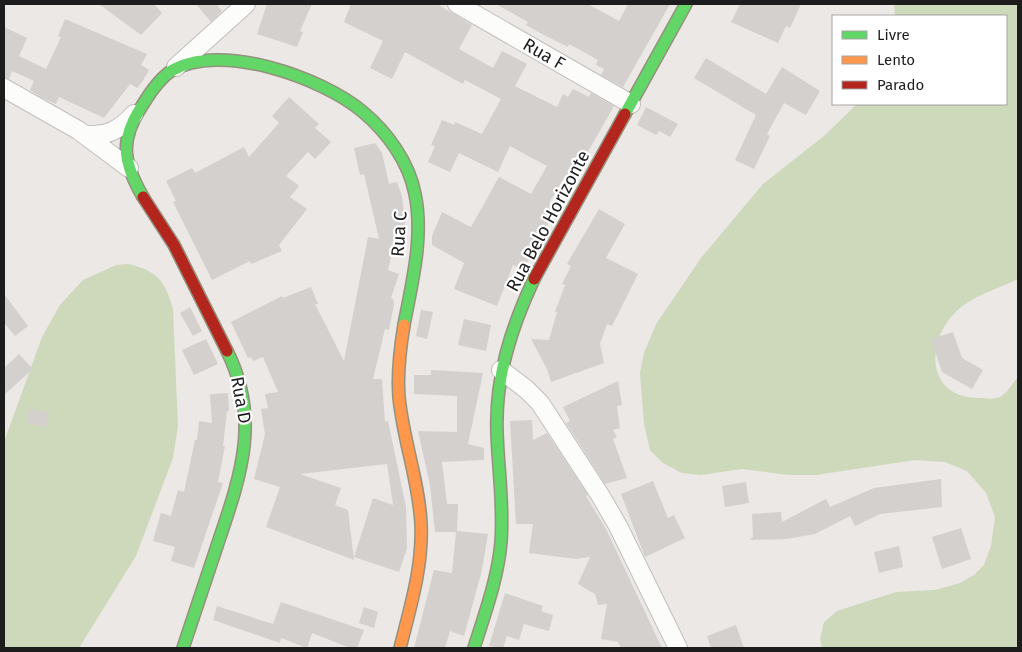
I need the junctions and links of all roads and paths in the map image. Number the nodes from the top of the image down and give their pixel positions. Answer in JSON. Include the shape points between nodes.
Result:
{"nodes":[{"id":1,"x":246,"y":4,"type":"edge"},
{"id":2,"x":457,"y":4,"type":"edge"},
{"id":3,"x":686,"y":4,"type":"edge"},
{"id":4,"x":228,"y":19,"type":"junction"},
{"id":5,"x":227,"y":61,"type":"junction"},
{"id":6,"x":173,"y":70,"type":"junction"},
{"id":7,"x":4,"y":88,"type":"edge"},
{"id":8,"x":147,"y":98,"type":"junction"},
{"id":9,"x":632,"y":104,"type":"junction"},
{"id":10,"x":83,"y":134,"type":"junction"},
{"id":11,"x":128,"y":168,"type":"junction"},
{"id":12,"x":501,"y":370,"type":"junction"},
{"id":13,"x":183,"y":648,"type":"edge"},
{"id":14,"x":400,"y":648,"type":"edge"},
{"id":15,"x":474,"y":648,"type":"edge"},
{"id":16,"x":678,"y":648,"type":"edge"}],
"edges":[{"from":1,"to":4,"type":"street"},
{"from":2,"to":9,"type":"street","name":"Rua F"},
{"from":3,"to":9,"type":"street","name":"Rua Belo Horizonte"},
{"from":4,"to":5,"type":"street","via":[[218,42],[219,52]]},
{"from":4,"to":6,"type":"street"},
{"from":5,"to":6,"type":"street","name":"Rua C","via":[[190,64]]},
{"from":5,"to":14,"type":"street","name":"Rua C","via":[[303,79],[353,104],[371,119],[395,148],[414,187],[420,210],[419,234],[402,333],[398,379],[419,506],[421,540],[417,578]]},
{"from":6,"to":8,"type":"street"},
{"from":7,"to":10,"type":"street","name":"Rua D"},
{"from":8,"to":10,"type":"street","via":[[114,132],[100,136]]},
{"from":8,"to":11,"type":"street","name":"Rua D","via":[[129,131],[125,151]]},
{"from":9,"to":12,"type":"street","name":"Rua Belo Horizonte","via":[[541,263],[512,333]]},
{"from":10,"to":11,"type":"street","name":"Rua D"},
{"from":11,"to":13,"type":"street","name":"Rua D","via":[[179,254],[232,360],[246,410],[247,440],[240,480]]},
{"from":12,"to":15,"type":"street","name":"Rua Belo Horizonte","via":[[497,421],[502,504],[500,547],[493,585]]},
{"from":12,"to":16,"type":"street","via":[[540,403],[595,487],[618,526]]}]}
